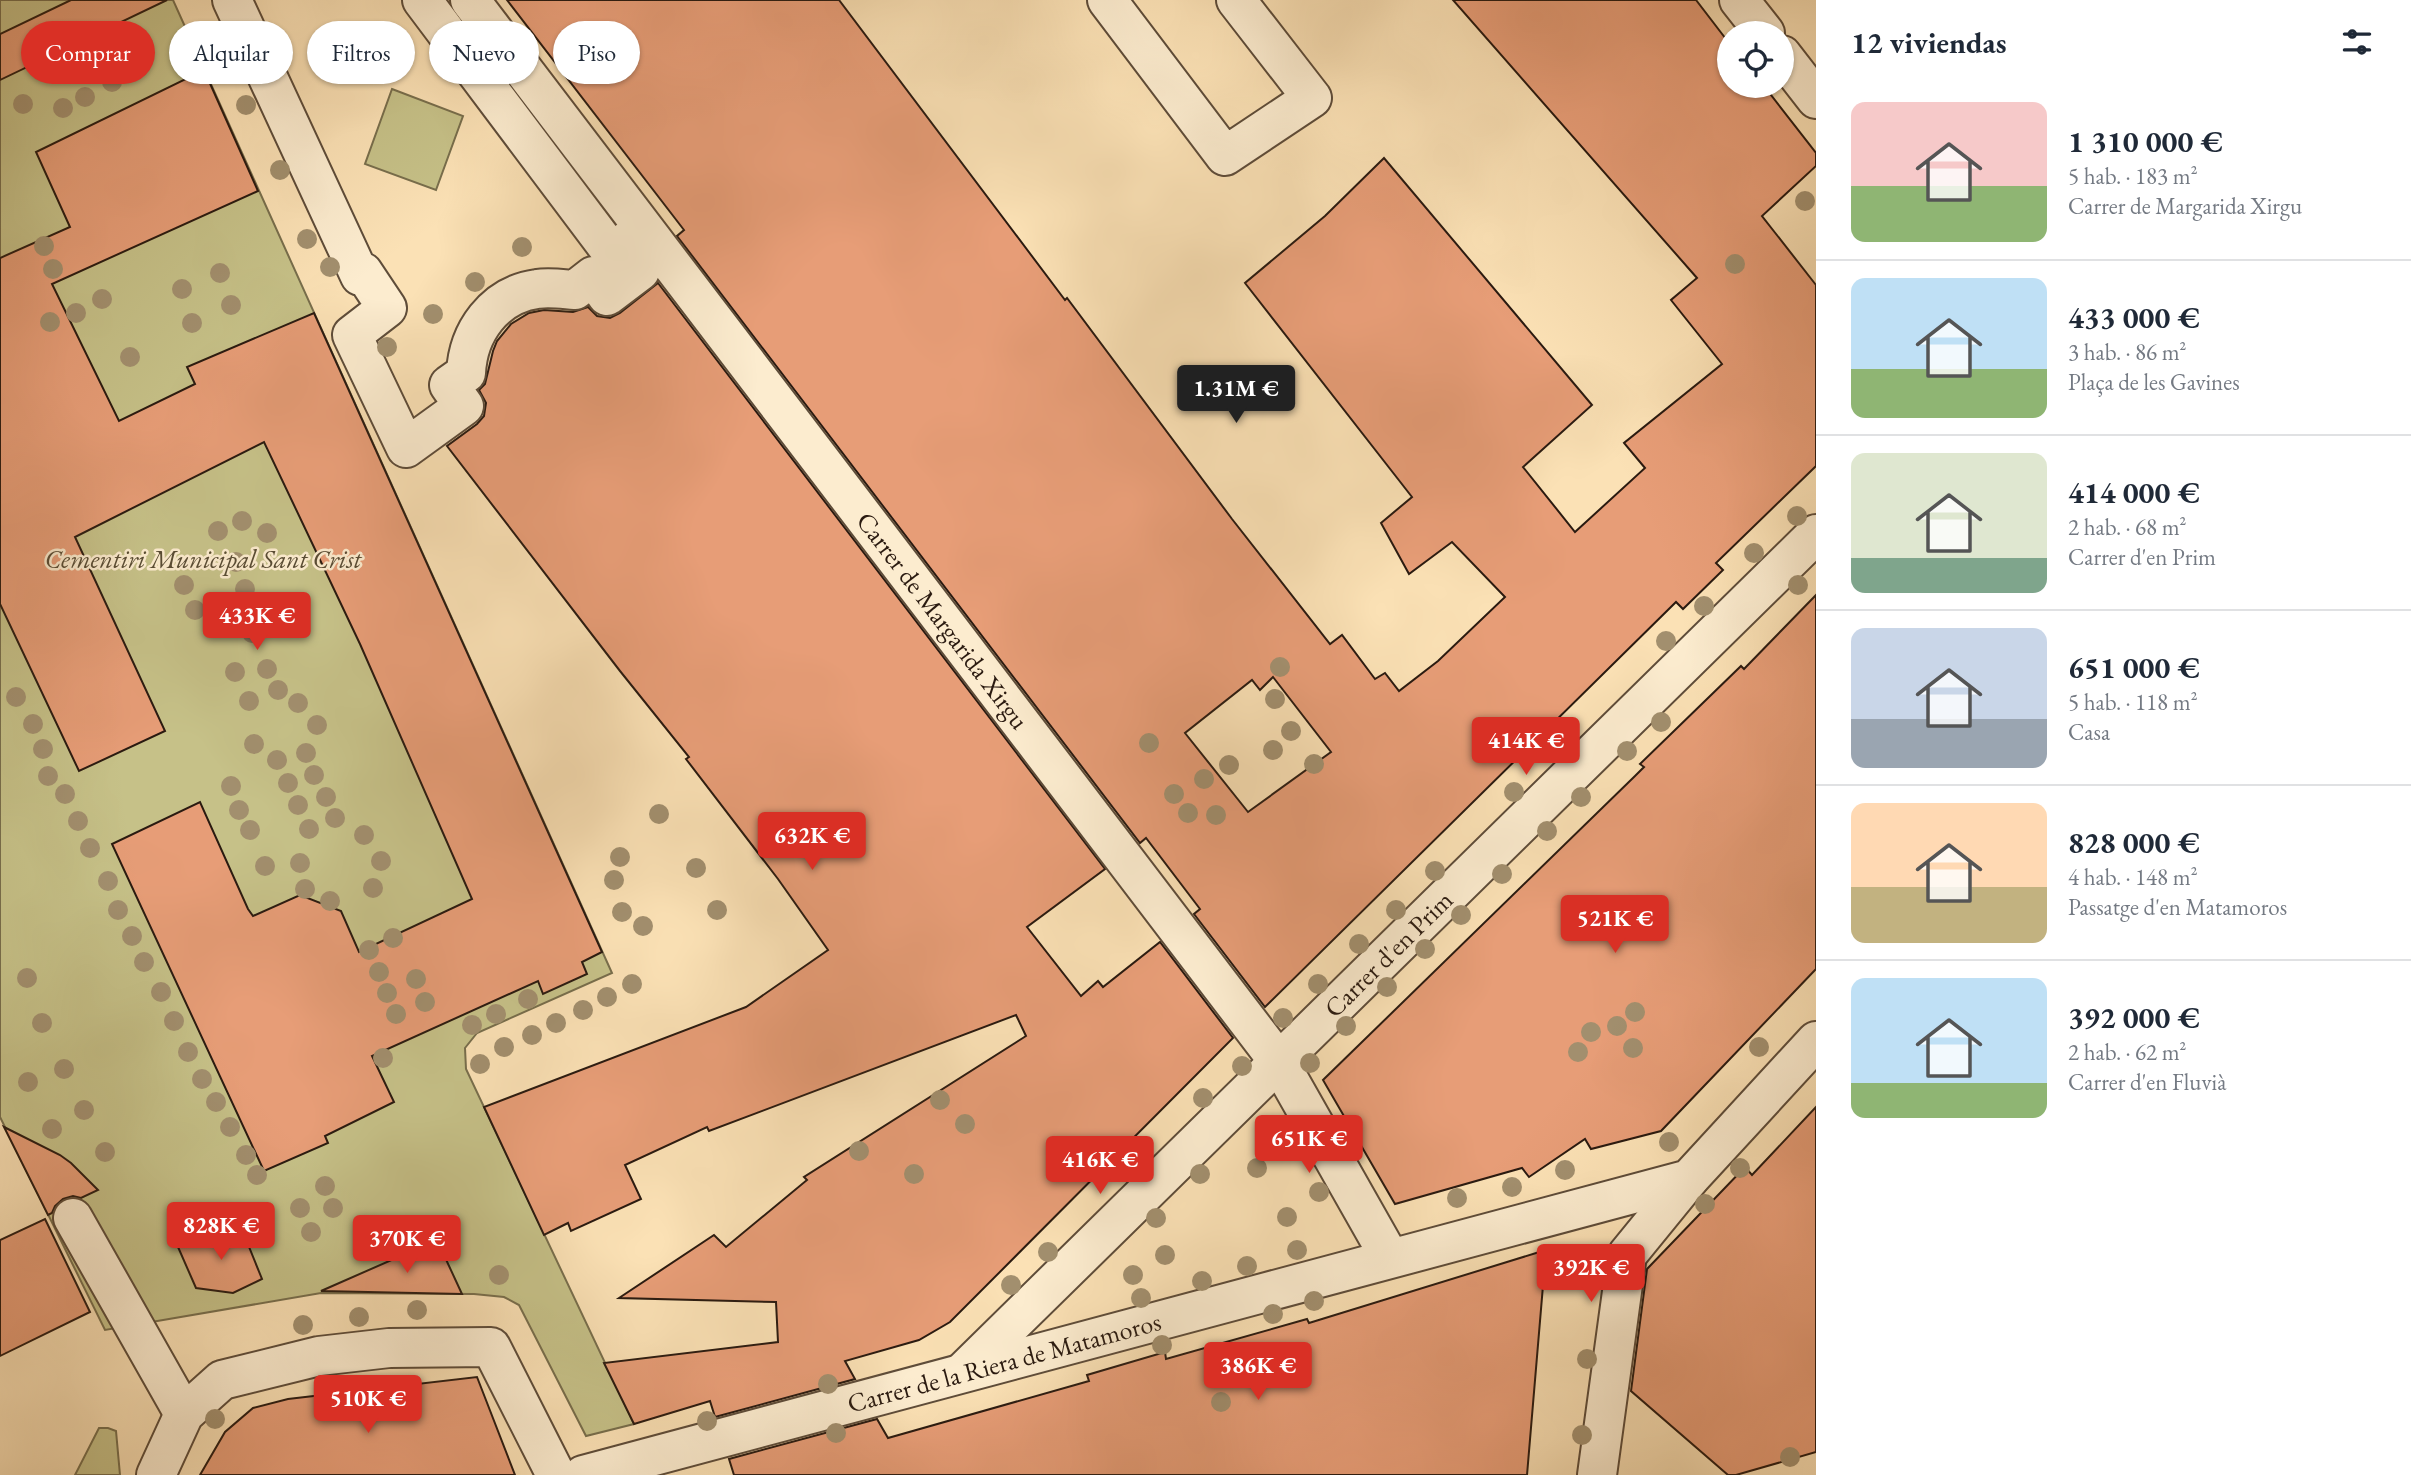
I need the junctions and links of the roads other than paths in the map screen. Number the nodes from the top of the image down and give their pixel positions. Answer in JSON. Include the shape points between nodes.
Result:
{"nodes":[{"id":1,"x":232,"y":0,"type":"edge"},
{"id":2,"x":422,"y":0,"type":"edge"},
{"id":3,"x":470,"y":0,"type":"edge"},
{"id":4,"x":1107,"y":0,"type":"edge"},
{"id":5,"x":1236,"y":0,"type":"edge"},
{"id":6,"x":1739,"y":0,"type":"edge"},
{"id":7,"x":1756,"y":21,"type":"edge"},
{"id":8,"x":1794,"y":71,"type":"edge"},
{"id":9,"x":1816,"y":99,"type":"edge"},
{"id":10,"x":1816,"y":534,"type":"edge"},
{"id":11,"x":1816,"y":1041,"type":"edge"},
{"id":12,"x":1279,"y":1062,"type":"junction"},
{"id":13,"x":1689,"y":1179,"type":"junction"},
{"id":14,"x":73,"y":1218,"type":"dead end"},
{"id":15,"x":1390,"y":1258,"type":"junction"},
{"id":16,"x":1101,"y":1293,"type":"joint"},
{"id":17,"x":962,"y":1373,"type":"junction"},
{"id":18,"x":184,"y":1414,"type":"junction"},
{"id":19,"x":156,"y":1475,"type":"edge"},
{"id":20,"x":556,"y":1475,"type":"edge"},
{"id":21,"x":583,"y":1475,"type":"edge"},
{"id":22,"x":1597,"y":1475,"type":"edge"}],
"edges":[{"from":1,"to":2,"type":"street","via":[[360,276],[363,272],[387,308],[352,335],[406,448],[464,406],[449,385],[466,373],[476,331],[505,300],[533,289],[575,290],[593,276],[607,296],[649,261],[631,238],[612,253]]},
{"from":3,"to":12,"type":"street","name":"Carrer de Margarida Xirgu"},
{"from":4,"to":5,"type":"street","via":[[1225,156],[1312,98]]},
{"from":6,"to":7,"type":"street"},
{"from":8,"to":9,"type":"street"},
{"from":10,"to":12,"type":"street","name":"Carrer d'en Prim"},
{"from":11,"to":13,"type":"street"},
{"from":12,"to":15,"type":"street","name":"Carrer de Margarida Xirgu"},
{"from":12,"to":17,"type":"street","name":"Carrer d'en Prim"},
{"from":13,"to":15,"type":"street","name":"Carrer de la Riera de Matamoros"},
{"from":13,"to":22,"type":"street","via":[[1627,1255]]},
{"from":14,"to":18,"type":"street"},
{"from":15,"to":17,"type":"street","name":"Carrer de la Riera de Matamoros"},
{"from":16,"to":16,"type":"street","via":[[1117,1308],[1339,1247],[1349,1226],[1283,1114],[1260,1109],[1094,1273]]},
{"from":17,"to":21,"type":"street","name":"Carrer de la Riera de Matamoros"},
{"from":18,"to":19,"type":"street"},
{"from":18,"to":20,"type":"street","via":[[222,1380],[319,1356],[389,1348],[491,1347]]}]}
